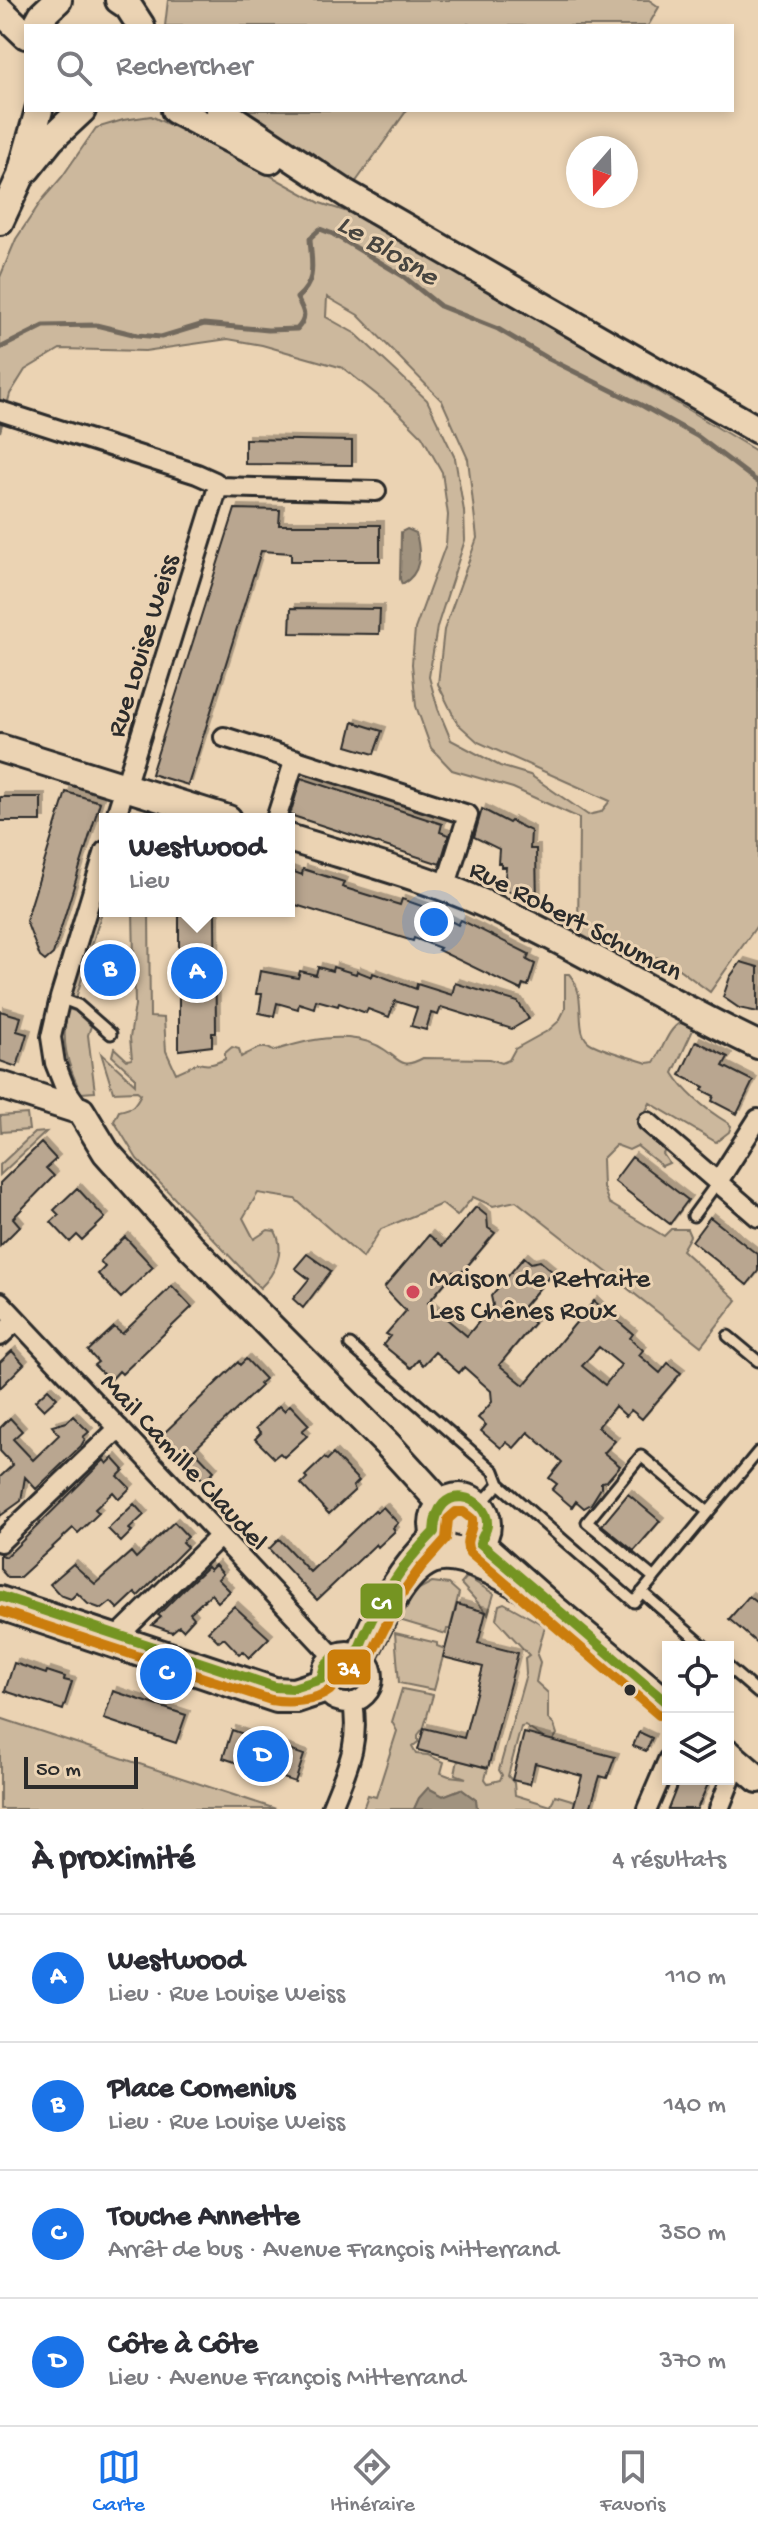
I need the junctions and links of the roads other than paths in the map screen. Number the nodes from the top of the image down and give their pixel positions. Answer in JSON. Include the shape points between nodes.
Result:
{"nodes":[{"id":1,"x":119,"y":0,"type":"edge"},
{"id":2,"x":0,"y":10,"type":"edge"},
{"id":3,"x":141,"y":15,"type":"edge"},
{"id":4,"x":24,"y":33,"type":"edge"},
{"id":5,"x":38,"y":112,"type":"edge"},
{"id":6,"x":80,"y":112,"type":"edge"},
{"id":7,"x":179,"y":112,"type":"edge"},
{"id":8,"x":223,"y":112,"type":"edge"},
{"id":9,"x":20,"y":178,"type":"junction"},
{"id":10,"x":347,"y":194,"type":"junction"},
{"id":11,"x":0,"y":221,"type":"edge"},
{"id":12,"x":0,"y":411,"type":"edge"},
{"id":13,"x":758,"y":430,"type":"edge"},
{"id":14,"x":218,"y":487,"type":"junction"},
{"id":15,"x":376,"y":491,"type":"dead end"},
{"id":16,"x":224,"y":737,"type":"dead end"},
{"id":17,"x":0,"y":748,"type":"edge"},
{"id":18,"x":295,"y":759,"type":"junction"},
{"id":19,"x":125,"y":788,"type":"junction"},
{"id":20,"x":117,"y":813,"type":"edge"},
{"id":21,"x":208,"y":813,"type":"edge"},
{"id":22,"x":278,"y":813,"type":"edge"},
{"id":23,"x":295,"y":840,"type":"edge"},
{"id":24,"x":99,"y":871,"type":"edge"},
{"id":25,"x":445,"y":888,"type":"junction"},
{"id":26,"x":60,"y":998,"type":"junction"},
{"id":27,"x":111,"y":1034,"type":"dead end"},
{"id":28,"x":758,"y":1045,"type":"edge"},
{"id":29,"x":0,"y":1085,"type":"edge"},
{"id":30,"x":81,"y":1111,"type":"junction"},
{"id":31,"x":758,"y":1119,"type":"edge"},
{"id":32,"x":648,"y":1122,"type":"dead end"},
{"id":33,"x":717,"y":1183,"type":"junction"},
{"id":34,"x":693,"y":1216,"type":"dead end"},
{"id":35,"x":758,"y":1217,"type":"edge"},
{"id":36,"x":0,"y":1302,"type":"edge"},
{"id":37,"x":17,"y":1320,"type":"junction"},
{"id":38,"x":0,"y":1336,"type":"edge"},
{"id":39,"x":728,"y":1336,"type":"dead end"},
{"id":40,"x":350,"y":1345,"type":"dead end"},
{"id":41,"x":758,"y":1361,"type":"edge"},
{"id":42,"x":119,"y":1428,"type":"junction"},
{"id":43,"x":758,"y":1452,"type":"edge"},
{"id":44,"x":499,"y":1484,"type":"junction"},
{"id":45,"x":442,"y":1504,"type":"junction"},
{"id":46,"x":480,"y":1505,"type":"junction"},
{"id":47,"x":708,"y":1512,"type":"junction"},
{"id":48,"x":434,"y":1532,"type":"junction"},
{"id":49,"x":220,"y":1536,"type":"junction"},
{"id":50,"x":0,"y":1542,"type":"edge"},
{"id":51,"x":480,"y":1543,"type":"junction"},
{"id":52,"x":654,"y":1578,"type":"junction"},
{"id":53,"x":642,"y":1592,"type":"junction"},
{"id":54,"x":0,"y":1596,"type":"edge"},
{"id":55,"x":553,"y":1608,"type":"junction"},
{"id":56,"x":0,"y":1610,"type":"edge"},
{"id":57,"x":116,"y":1641,"type":"junction"},
{"id":58,"x":698,"y":1641,"type":"edge"},
{"id":59,"x":332,"y":1655,"type":"junction"},
{"id":60,"x":361,"y":1656,"type":"junction"},
{"id":61,"x":734,"y":1672,"type":"edge"},
{"id":62,"x":324,"y":1686,"type":"junction"},
{"id":63,"x":758,"y":1693,"type":"edge"},
{"id":64,"x":662,"y":1699,"type":"edge"},
{"id":65,"x":353,"y":1702,"type":"junction"},
{"id":66,"x":742,"y":1766,"type":"edge"},
{"id":67,"x":662,"y":1774,"type":"edge"},
{"id":68,"x":331,"y":1809,"type":"edge"},
{"id":69,"x":647,"y":1809,"type":"edge"},
{"id":70,"x":719,"y":1809,"type":"edge"}],
"edges":[{"from":1,"to":3,"type":"street"},
{"from":2,"to":4,"type":"street"},
{"from":5,"to":9,"type":"street"},
{"from":6,"to":9,"type":"street"},
{"from":7,"to":10,"type":"street"},
{"from":8,"to":10,"type":"street"},
{"from":9,"to":11,"type":"street"},
{"from":10,"to":13,"type":"street"},
{"from":12,"to":14,"type":"street","via":[[197,474]]},
{"from":14,"to":15,"type":"street"},
{"from":14,"to":19,"type":"street","name":"Rue Louise Weiss"},
{"from":16,"to":18,"type":"street"},
{"from":17,"to":19,"type":"street"},
{"from":18,"to":22,"type":"street"},
{"from":18,"to":25,"type":"street","via":[[468,815]]},
{"from":19,"to":20,"type":"street","name":"Rue Louise Weiss"},
{"from":19,"to":21,"type":"street"},
{"from":23,"to":25,"type":"street","name":"Rue Robert Schuman"},
{"from":24,"to":26,"type":"street"},
{"from":25,"to":28,"type":"street","name":"Rue Robert Schuman","via":[[565,943]]},
{"from":26,"to":27,"type":"lane","via":[[78,1005]]},
{"from":26,"to":30,"type":"street","via":[[51,1037],[55,1063]]},
{"from":29,"to":30,"type":"street"},
{"from":30,"to":45,"type":"street","via":[[106,1152],[191,1247]]},
{"from":31,"to":33,"type":"street"},
{"from":32,"to":33,"type":"street"},
{"from":33,"to":34,"type":"lane"},
{"from":33,"to":35,"type":"street"},
{"from":36,"to":37,"type":"street","name":"Mail Camille Claudel"},
{"from":37,"to":38,"type":"street"},
{"from":37,"to":42,"type":"street","name":"Mail Camille Claudel"},
{"from":39,"to":41,"type":"lane"},
{"from":40,"to":44,"type":"lane","via":[[494,1471]]},
{"from":42,"to":49,"type":"street","name":"Mail Camille Claudel"},
{"from":42,"to":50,"type":"street"},
{"from":43,"to":47,"type":"lane"},
{"from":44,"to":46,"type":"lane"},
{"from":44,"to":53,"type":"lane","via":[[634,1602]]},
{"from":45,"to":46,"type":"street","via":[[461,1497]]},
{"from":45,"to":48,"type":"street","via":[[433,1519]]},
{"from":46,"to":51,"type":"street","via":[[488,1528]]},
{"from":47,"to":52,"type":"lane"},
{"from":47,"to":52,"type":"lane","via":[[641,1456],[587,1522]]},
{"from":48,"to":51,"type":"street","via":[[454,1551]]},
{"from":48,"to":60,"type":"street","via":[[398,1574],[365,1631]]},
{"from":49,"to":57,"type":"street"},
{"from":49,"to":59,"type":"street","name":"Mail Camille Claudel"},
{"from":51,"to":55,"type":"street"},
{"from":52,"to":53,"type":"lane"},
{"from":53,"to":58,"type":"lane"},
{"from":54,"to":57,"type":"street"},
{"from":55,"to":60,"type":"street","via":[[480,1571],[456,1563],[434,1564],[408,1584]]},
{"from":55,"to":64,"type":"street"},
{"from":56,"to":57,"type":"street"},
{"from":57,"to":62,"type":"street","via":[[276,1703],[297,1703]]},
{"from":59,"to":60,"type":"street","via":[[348,1651]]},
{"from":59,"to":62,"type":"street","via":[[322,1670]]},
{"from":60,"to":65,"type":"street","via":[[373,1673],[370,1688]]},
{"from":61,"to":63,"type":"lane"},
{"from":62,"to":65,"type":"street","via":[[339,1701]]},
{"from":65,"to":68,"type":"street","via":[[356,1745]]},
{"from":66,"to":70,"type":"street","via":[[732,1776]]},
{"from":67,"to":69,"type":"street"}]}
